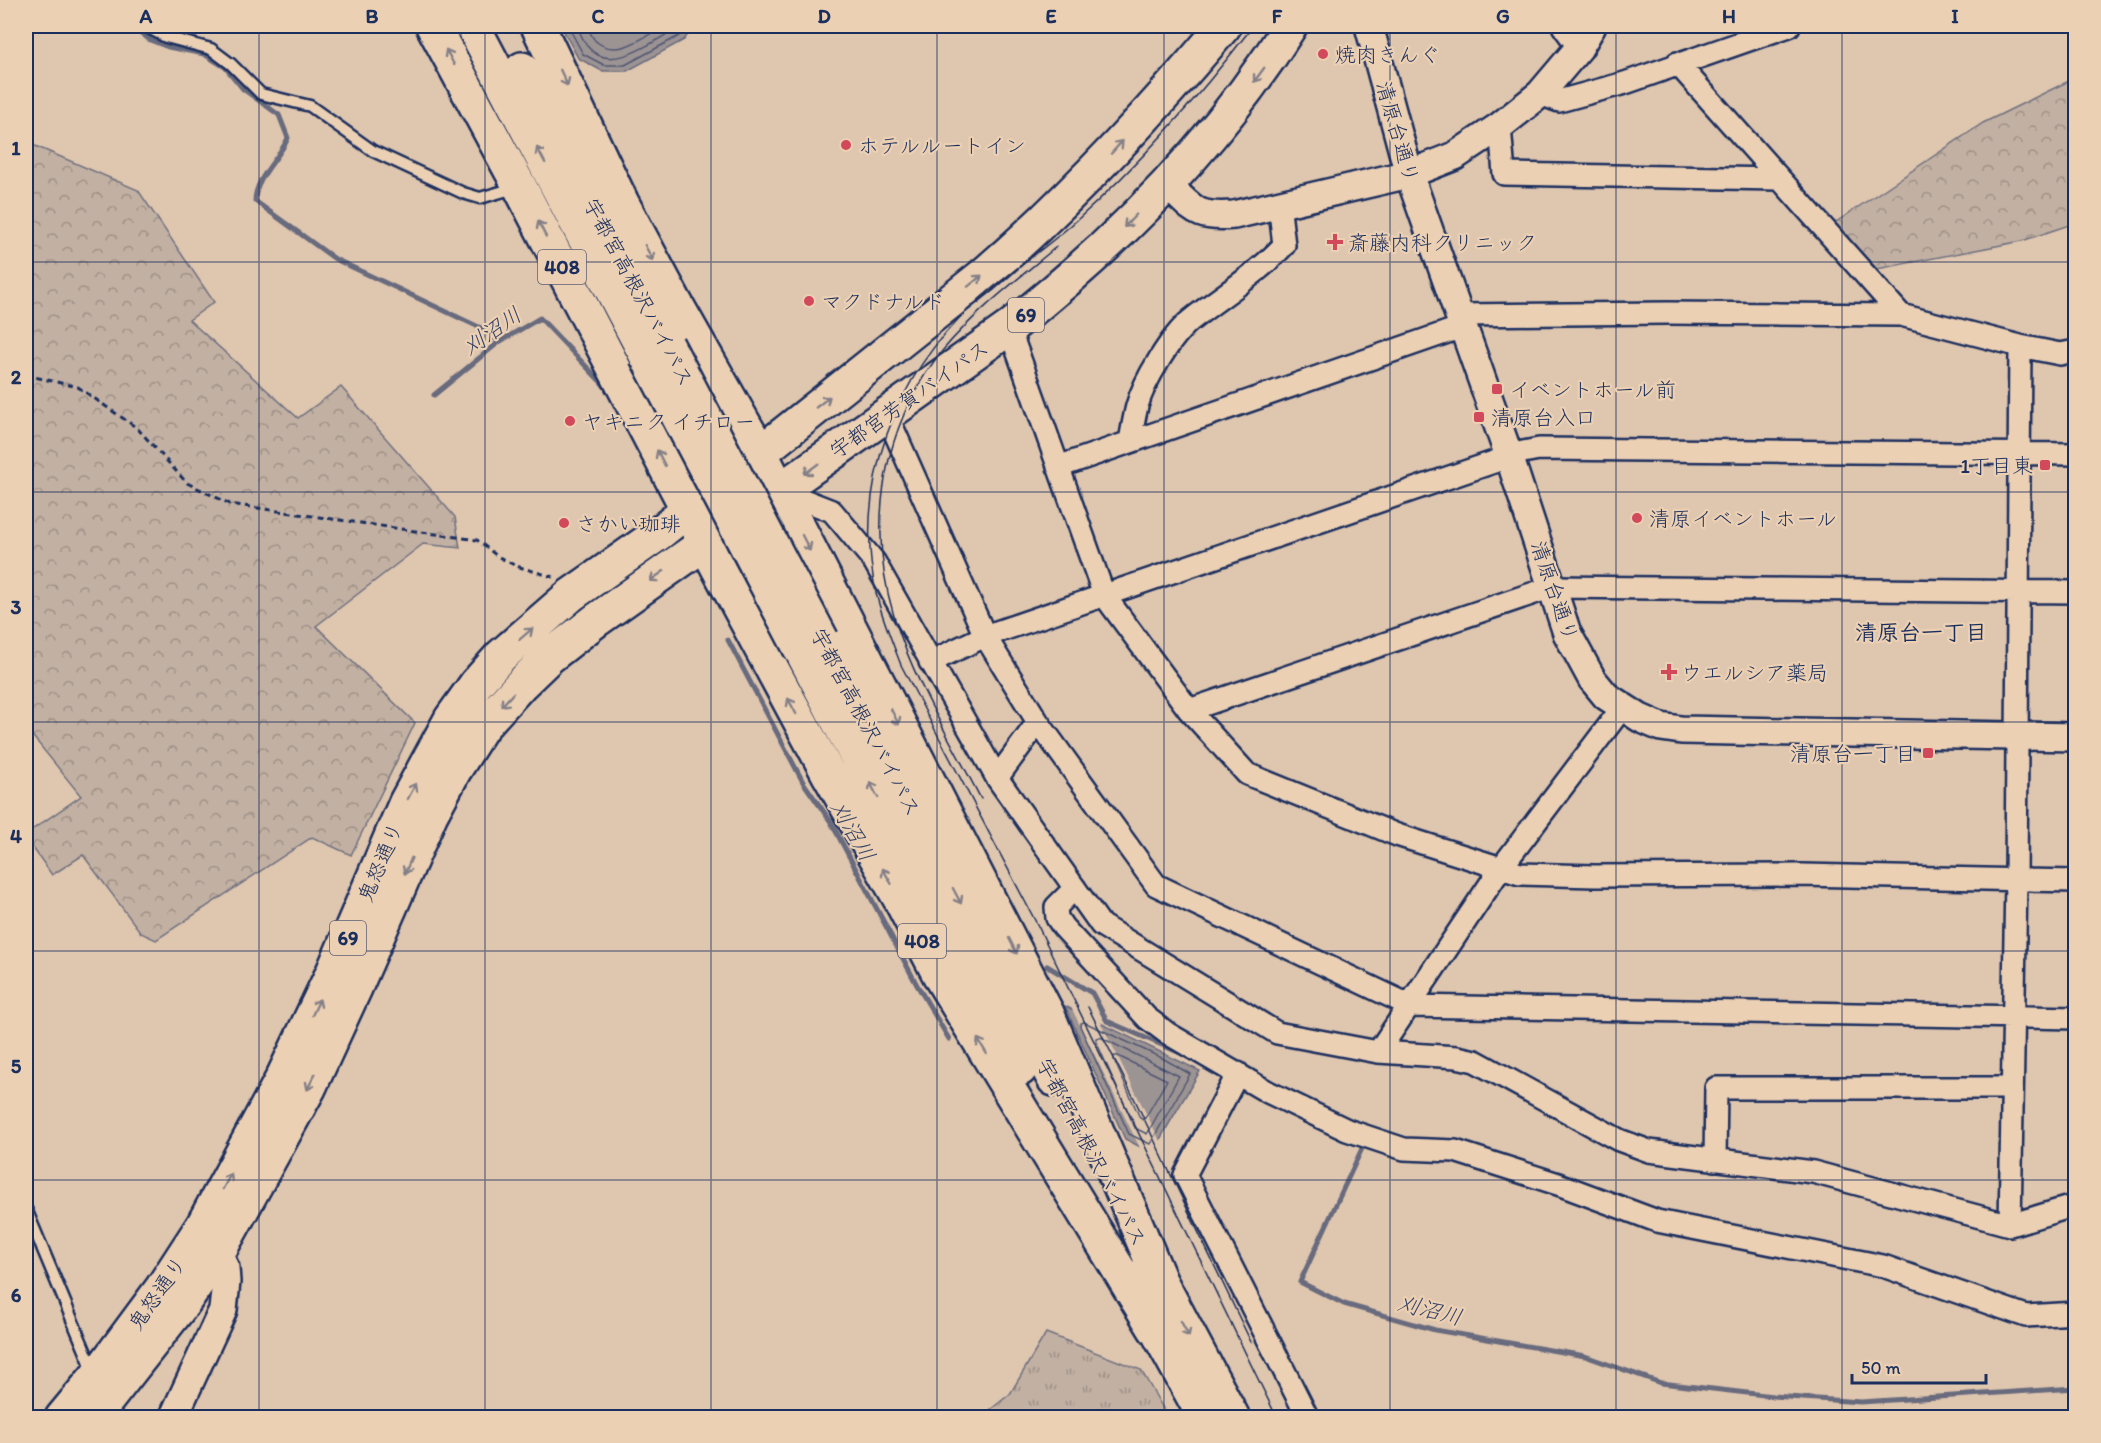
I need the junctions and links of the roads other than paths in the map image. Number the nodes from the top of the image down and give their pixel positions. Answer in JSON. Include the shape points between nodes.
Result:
{"nodes":[{"id":1,"x":145,"y":26,"type":"edge"},
{"id":2,"x":433,"y":26,"type":"edge"},
{"id":3,"x":473,"y":26,"type":"edge"},
{"id":4,"x":498,"y":26,"type":"edge"},
{"id":5,"x":538,"y":26,"type":"edge"},
{"id":6,"x":1224,"y":26,"type":"edge"},
{"id":7,"x":1290,"y":26,"type":"edge"},
{"id":8,"x":1369,"y":26,"type":"edge"},
{"id":9,"x":1563,"y":26,"type":"edge"},
{"id":10,"x":1789,"y":26,"type":"edge"},
{"id":11,"x":1585,"y":37,"type":"edge"},
{"id":12,"x":1677,"y":63,"type":"junction"},
{"id":13,"x":1540,"y":94,"type":"junction"},
{"id":14,"x":1500,"y":126,"type":"junction"},
{"id":15,"x":1409,"y":174,"type":"junction"},
{"id":16,"x":1778,"y":179,"type":"junction"},
{"id":17,"x":1167,"y":184,"type":"junction"},
{"id":18,"x":520,"y":187,"type":"junction"},
{"id":19,"x":1279,"y":203,"type":"junction"},
{"id":20,"x":1901,"y":315,"type":"junction"},
{"id":21,"x":1460,"y":321,"type":"junction"},
{"id":22,"x":1009,"y":328,"type":"junction"},
{"id":23,"x":2020,"y":346,"type":"junction"},
{"id":24,"x":657,"y":350,"type":"junction"},
{"id":25,"x":2076,"y":351,"type":"edge"},
{"id":26,"x":887,"y":415,"type":"junction"},
{"id":27,"x":1130,"y":442,"type":"junction"},
{"id":28,"x":760,"y":452,"type":"junction"},
{"id":29,"x":2019,"y":453,"type":"junction"},
{"id":30,"x":2076,"y":454,"type":"edge"},
{"id":31,"x":1509,"y":456,"type":"junction"},
{"id":32,"x":1058,"y":467,"type":"junction"},
{"id":33,"x":781,"y":491,"type":"junction"},
{"id":34,"x":688,"y":510,"type":"junction"},
{"id":35,"x":705,"y":543,"type":"junction"},
{"id":36,"x":1552,"y":587,"type":"junction"},
{"id":37,"x":2019,"y":591,"type":"junction"},
{"id":38,"x":2076,"y":592,"type":"edge"},
{"id":39,"x":1104,"y":595,"type":"junction"},
{"id":40,"x":985,"y":636,"type":"junction"},
{"id":41,"x":812,"y":645,"type":"junction"},
{"id":42,"x":930,"y":662,"type":"junction"},
{"id":43,"x":1622,"y":708,"type":"junction"},
{"id":44,"x":1189,"y":710,"type":"junction"},
{"id":45,"x":1038,"y":722,"type":"junction"},
{"id":46,"x":2018,"y":736,"type":"junction"},
{"id":47,"x":2076,"y":737,"type":"edge"},
{"id":48,"x":997,"y":778,"type":"junction"},
{"id":49,"x":1501,"y":868,"type":"junction"},
{"id":50,"x":2016,"y":879,"type":"junction"},
{"id":51,"x":2076,"y":881,"type":"edge"},
{"id":52,"x":1075,"y":888,"type":"junction"},
{"id":53,"x":1411,"y":1006,"type":"junction"},
{"id":54,"x":2013,"y":1018,"type":"junction"},
{"id":55,"x":2076,"y":1018,"type":"edge"},
{"id":56,"x":1378,"y":1052,"type":"junction"},
{"id":57,"x":1234,"y":1079,"type":"junction"},
{"id":58,"x":2012,"y":1089,"type":"junction"},
{"id":59,"x":1715,"y":1160,"type":"junction"},
{"id":60,"x":2076,"y":1205,"type":"edge"},
{"id":61,"x":26,"y":1209,"type":"edge"},
{"id":62,"x":2010,"y":1225,"type":"junction"},
{"id":63,"x":211,"y":1238,"type":"junction"},
{"id":64,"x":1161,"y":1283,"type":"junction"},
{"id":65,"x":2076,"y":1313,"type":"edge"},
{"id":66,"x":1155,"y":1329,"type":"junction"},
{"id":67,"x":96,"y":1377,"type":"junction"},
{"id":68,"x":62,"y":1418,"type":"edge"},
{"id":69,"x":93,"y":1418,"type":"edge"},
{"id":70,"x":173,"y":1418,"type":"edge"},
{"id":71,"x":1205,"y":1418,"type":"edge"},
{"id":72,"x":1233,"y":1418,"type":"edge"},
{"id":73,"x":1308,"y":1418,"type":"edge"}],
"edges":[{"from":1,"to":18,"type":"lane","via":[[166,37],[211,48],[261,94],[310,106],[373,151],[463,193],[480,198]]},
{"from":18,"to":2,"type":"main road","number":"408","one_way":true},
{"from":24,"to":3,"type":"main road","name":"宇都宮高根沢バイパス","number":"408","one_way":true},
{"from":4,"to":24,"type":"main road","name":"宇都宮高根沢バイパス","number":"408"},
{"from":5,"to":28,"type":"main road","number":"408","one_way":true,"via":[[622,203]]},
{"from":28,"to":6,"type":"main road","number":"69","one_way":true,"via":[[1026,237],[1101,164]]},
{"from":7,"to":17,"type":"main road","name":"宇都宮芳賀バイパス","number":"69","one_way":true,"via":[[1246,91]]},
{"from":8,"to":15,"type":"street","name":"清原台通り"},
{"from":9,"to":11,"type":"street"},
{"from":10,"to":12,"type":"street"},
{"from":11,"to":13,"type":"street"},
{"from":12,"to":13,"type":"street","via":[[1559,101]]},
{"from":12,"to":16,"type":"street"},
{"from":13,"to":14,"type":"street"},
{"from":14,"to":15,"type":"street","via":[[1455,156]]},
{"from":14,"to":16,"type":"street","via":[[1504,174]]},
{"from":15,"to":19,"type":"street"},
{"from":15,"to":21,"type":"street","name":"清原台通り"},
{"from":16,"to":20,"type":"street"},
{"from":17,"to":19,"type":"street","via":[[1198,213],[1211,217]]},
{"from":17,"to":22,"type":"main road","name":"宇都宮芳賀バイパス","number":"69","one_way":true,"via":[[1106,247]]},
{"from":34,"to":18,"type":"main road","number":"408","one_way":true},
{"from":19,"to":27,"type":"street","via":[[1284,245],[1267,264],[1189,322],[1174,338],[1137,404]]},
{"from":20,"to":21,"type":"street","via":[[1667,313]]},
{"from":20,"to":23,"type":"street"},
{"from":21,"to":27,"type":"street"},
{"from":21,"to":31,"type":"street","name":"清原台通り"},
{"from":22,"to":26,"type":"main road","name":"宇都宮芳賀バイパス","number":"69"},
{"from":22,"to":32,"type":"street"},
{"from":23,"to":25,"type":"street","via":[[2060,354]]},
{"from":23,"to":29,"type":"street"},
{"from":24,"to":41,"type":"main road","name":"宇都宮高根沢バイパス","number":"408","bridge":true},
{"from":26,"to":33,"type":"main road","name":"宇都宮芳賀バイパス","number":"69","one_way":true},
{"from":26,"to":40,"type":"street"},
{"from":27,"to":32,"type":"street"},
{"from":28,"to":33,"type":"main road","number":"408"},
{"from":28,"to":34,"type":"main road","name":"鬼怒通り","number":"69"},
{"from":29,"to":30,"type":"street"},
{"from":29,"to":31,"type":"street","via":[[1539,449]]},
{"from":29,"to":37,"type":"street"},
{"from":31,"to":36,"type":"street","name":"清原台通り"},
{"from":31,"to":39,"type":"street"},
{"from":32,"to":39,"type":"street"},
{"from":33,"to":35,"type":"main road","name":"宇都宮芳賀バイパス","number":"69"},
{"from":33,"to":42,"type":"street","via":[[832,511],[842,521],[874,561]]},
{"from":33,"to":64,"type":"main road","number":"408","one_way":true,"via":[[1047,1013]]},
{"from":34,"to":35,"type":"main road","number":"408"},
{"from":63,"to":34,"type":"main road","name":"鬼怒通り","number":"69","one_way":true,"via":[[406,802],[451,719],[501,656],[571,595]]},
{"from":35,"to":63,"type":"main road","name":"鬼怒通り","number":"69","one_way":true,"via":[[549,657],[482,727],[431,814],[309,1088]]},
{"from":66,"to":35,"type":"main road","number":"408","one_way":true,"via":[[941,978]]},
{"from":36,"to":37,"type":"street"},
{"from":36,"to":43,"type":"street","name":"清原台通り","via":[[1580,661],[1606,696]]},
{"from":36,"to":44,"type":"street"},
{"from":37,"to":38,"type":"street"},
{"from":37,"to":46,"type":"street"},
{"from":39,"to":40,"type":"street"},
{"from":39,"to":44,"type":"street"},
{"from":40,"to":42,"type":"street"},
{"from":40,"to":45,"type":"street"},
{"from":41,"to":64,"type":"main road","name":"宇都宮高根沢バイパス","number":"408","one_way":true},
{"from":66,"to":41,"type":"main road","name":"宇都宮高根沢バイパス","number":"408","one_way":true},
{"from":42,"to":48,"type":"street"},
{"from":43,"to":46,"type":"street","name":"清原台通り","via":[[1661,727],[1681,730]]},
{"from":43,"to":49,"type":"street"},
{"from":44,"to":49,"type":"street","via":[[1247,774],[1397,835]]},
{"from":45,"to":48,"type":"street"},
{"from":45,"to":53,"type":"street","via":[[1156,885]]},
{"from":46,"to":47,"type":"street","name":"清原台通り"},
{"from":46,"to":50,"type":"street"},
{"from":48,"to":52,"type":"street"},
{"from":49,"to":50,"type":"street","via":[[1520,874],[1594,876]]},
{"from":49,"to":53,"type":"street"},
{"from":50,"to":51,"type":"street"},
{"from":50,"to":54,"type":"street"},
{"from":52,"to":56,"type":"street","via":[[1101,925],[1276,1033]]},
{"from":52,"to":57,"type":"street","via":[[1056,907],[1063,927],[1147,1018]]},
{"from":53,"to":54,"type":"street"},
{"from":53,"to":56,"type":"street"},
{"from":54,"to":55,"type":"street"},
{"from":54,"to":58,"type":"street"},
{"from":56,"to":59,"type":"street","via":[[1474,1061],[1619,1140],[1649,1151]]},
{"from":57,"to":65,"type":"street","via":[[1347,1130],[1404,1149],[1455,1151],[1657,1221],[1883,1266],[2026,1316]]},
{"from":57,"to":73,"type":"street","via":[[1185,1175]]},
{"from":58,"to":59,"type":"street","via":[[1716,1088]]},
{"from":58,"to":62,"type":"street"},
{"from":59,"to":62,"type":"street","via":[[1813,1172]]},
{"from":60,"to":62,"type":"street"},
{"from":61,"to":67,"type":"lane"},
{"from":63,"to":67,"type":"main road","name":"鬼怒通り","number":"69","via":[[162,1287]]},
{"from":63,"to":69,"type":"main road","name":"鬼怒通り","number":"69","via":[[184,1302]]},
{"from":63,"to":70,"type":"street","via":[[225,1268],[223,1310]]},
{"from":64,"to":72,"type":"main road","name":"宇都宮高根沢バイパス","number":"408","one_way":true},
{"from":66,"to":71,"type":"main road","name":"宇都宮高根沢バイパス","number":"408"},
{"from":67,"to":68,"type":"main road","name":"鬼怒通り","number":"69"}]}
